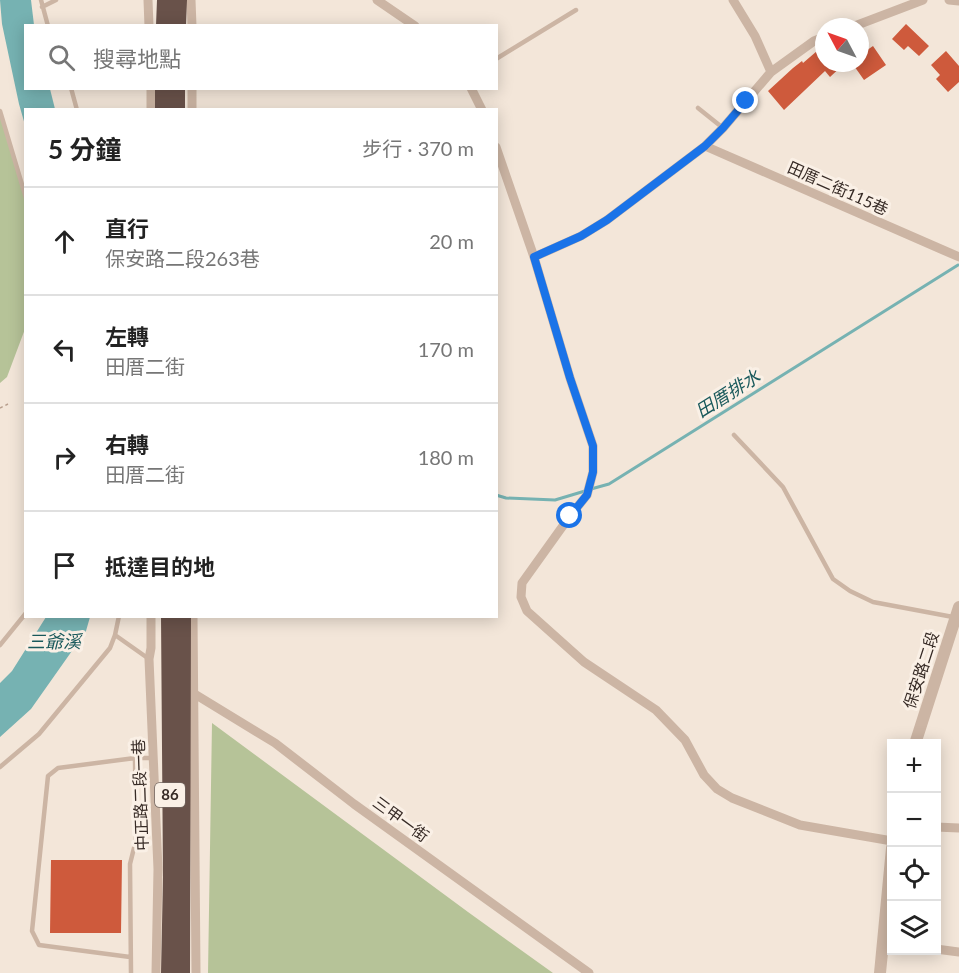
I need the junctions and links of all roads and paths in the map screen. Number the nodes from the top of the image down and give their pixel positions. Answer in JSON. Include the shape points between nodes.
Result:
{"nodes":[{"id":1,"x":41,"y":0,"type":"edge"},
{"id":2,"x":56,"y":0,"type":"edge"},
{"id":3,"x":148,"y":0,"type":"edge"},
{"id":4,"x":165,"y":0,"type":"edge"},
{"id":5,"x":179,"y":0,"type":"edge"},
{"id":6,"x":191,"y":0,"type":"edge"},
{"id":7,"x":377,"y":0,"type":"edge"},
{"id":8,"x":733,"y":0,"type":"edge"},
{"id":9,"x":923,"y":0,"type":"edge"},
{"id":10,"x":949,"y":0,"type":"edge"},
{"id":11,"x":959,"y":1,"type":"edge"},
{"id":12,"x":42,"y":7,"type":"junction"},
{"id":13,"x":576,"y":10,"type":"dead end"},
{"id":14,"x":869,"y":21,"type":"edge"},
{"id":15,"x":47,"y":24,"type":"edge"},
{"id":16,"x":148,"y":24,"type":"edge"},
{"id":17,"x":164,"y":24,"type":"edge"},
{"id":18,"x":178,"y":24,"type":"edge"},
{"id":19,"x":192,"y":24,"type":"edge"},
{"id":20,"x":412,"y":24,"type":"edge"},
{"id":21,"x":815,"y":41,"type":"edge"},
{"id":22,"x":498,"y":58,"type":"edge"},
{"id":23,"x":771,"y":72,"type":"junction"},
{"id":24,"x":72,"y":90,"type":"edge"},
{"id":25,"x":150,"y":90,"type":"edge"},
{"id":26,"x":163,"y":90,"type":"edge"},
{"id":27,"x":177,"y":90,"type":"edge"},
{"id":28,"x":192,"y":90,"type":"edge"},
{"id":29,"x":472,"y":90,"type":"edge"},
{"id":30,"x":76,"y":108,"type":"edge"},
{"id":31,"x":151,"y":108,"type":"edge"},
{"id":32,"x":163,"y":108,"type":"edge"},
{"id":33,"x":177,"y":108,"type":"edge"},
{"id":34,"x":192,"y":108,"type":"edge"},
{"id":35,"x":481,"y":108,"type":"edge"},
{"id":36,"x":698,"y":108,"type":"dead end"},
{"id":37,"x":0,"y":111,"type":"edge"},
{"id":38,"x":723,"y":128,"type":"junction"},
{"id":39,"x":705,"y":146,"type":"junction"},
{"id":40,"x":498,"y":153,"type":"edge"},
{"id":41,"x":24,"y":191,"type":"edge"},
{"id":42,"x":534,"y":257,"type":"junction"},
{"id":43,"x":959,"y":257,"type":"edge"},
{"id":44,"x":8,"y":404,"type":"dead end"},
{"id":45,"x":0,"y":408,"type":"edge"},
{"id":46,"x":734,"y":435,"type":"dead end"},
{"id":47,"x":957,"y":612,"type":"edge"},
{"id":48,"x":24,"y":615,"type":"edge"},
{"id":49,"x":119,"y":618,"type":"edge"},
{"id":50,"x":151,"y":618,"type":"edge"},
{"id":51,"x":169,"y":618,"type":"edge"},
{"id":52,"x":183,"y":618,"type":"edge"},
{"id":53,"x":193,"y":618,"type":"edge"},
{"id":54,"x":115,"y":635,"type":"junction"},
{"id":55,"x":0,"y":645,"type":"edge"},
{"id":56,"x":149,"y":659,"type":"junction"},
{"id":57,"x":193,"y":693,"type":"junction"},
{"id":58,"x":917,"y":739,"type":"edge"},
{"id":59,"x":135,"y":758,"type":"junction"},
{"id":60,"x":154,"y":758,"type":"junction"},
{"id":61,"x":0,"y":767,"type":"edge"},
{"id":62,"x":941,"y":827,"type":"edge"},
{"id":63,"x":959,"y":828,"type":"edge"},
{"id":64,"x":887,"y":840,"type":"edge"},
{"id":65,"x":887,"y":938,"type":"edge"},
{"id":66,"x":941,"y":950,"type":"edge"},
{"id":67,"x":959,"y":952,"type":"edge"},
{"id":68,"x":130,"y":957,"type":"junction"},
{"id":69,"x":131,"y":973,"type":"edge"},
{"id":70,"x":156,"y":973,"type":"edge"},
{"id":71,"x":169,"y":973,"type":"edge"},
{"id":72,"x":182,"y":973,"type":"edge"},
{"id":73,"x":195,"y":973,"type":"edge"},
{"id":74,"x":589,"y":973,"type":"edge"},
{"id":75,"x":880,"y":973,"type":"edge"}],
"edges":[{"from":1,"to":12,"type":"lane"},
{"from":2,"to":12,"type":"lane"},
{"from":3,"to":16,"type":"street"},
{"from":4,"to":17,"type":"highway"},
{"from":5,"to":18,"type":"highway"},
{"from":6,"to":19,"type":"street"},
{"from":7,"to":20,"type":"street"},
{"from":8,"to":23,"type":"street"},
{"from":9,"to":14,"type":"street"},
{"from":10,"to":11,"type":"street"},
{"from":12,"to":15,"type":"lane"},
{"from":13,"to":22,"type":"lane"},
{"from":21,"to":23,"type":"street"},
{"from":23,"to":38,"type":"street"},
{"from":24,"to":30,"type":"lane"},
{"from":25,"to":31,"type":"street"},
{"from":26,"to":32,"type":"highway"},
{"from":27,"to":33,"type":"highway"},
{"from":28,"to":34,"type":"street"},
{"from":29,"to":35,"type":"street"},
{"from":36,"to":38,"type":"lane"},
{"from":37,"to":41,"type":"lane"},
{"from":38,"to":39,"type":"street"},
{"from":39,"to":42,"type":"street","via":[[607,220]]},
{"from":39,"to":43,"type":"street","name":"田厝二街115巷"},
{"from":40,"to":42,"type":"street"},
{"from":42,"to":64,"type":"street","via":[[593,446],[593,472],[588,492],[522,583],[521,597],[527,611],[584,662],[656,710],[685,740],[704,775],[717,789],[800,825]]},
{"from":44,"to":45,"type":"path"},
{"from":46,"to":47,"type":"lane","via":[[783,487],[832,579],[873,602]]},
{"from":47,"to":58,"type":"street","name":"保安路二段"},
{"from":48,"to":55,"type":"lane"},
{"from":49,"to":54,"type":"lane"},
{"from":50,"to":56,"type":"street","name":"中正路二段一巷"},
{"from":51,"to":71,"type":"highway","number":"86"},
{"from":52,"to":72,"type":"highway","number":"86"},
{"from":53,"to":57,"type":"street"},
{"from":54,"to":56,"type":"lane"},
{"from":54,"to":61,"type":"lane","via":[[110,648],[39,734]]},
{"from":56,"to":60,"type":"street","name":"中正路二段一巷"},
{"from":57,"to":73,"type":"street"},
{"from":57,"to":74,"type":"street","name":"三甲一街","via":[[275,743]]},
{"from":59,"to":60,"type":"lane"},
{"from":59,"to":68,"type":"lane","via":[[136,840],[130,864]]},
{"from":59,"to":68,"type":"lane","via":[[58,768],[48,776],[32,931],[39,945]]},
{"from":60,"to":70,"type":"street","name":"中正路二段一巷"},
{"from":62,"to":63,"type":"street"},
{"from":65,"to":75,"type":"street"},
{"from":66,"to":67,"type":"street"},
{"from":68,"to":69,"type":"lane"}]}
